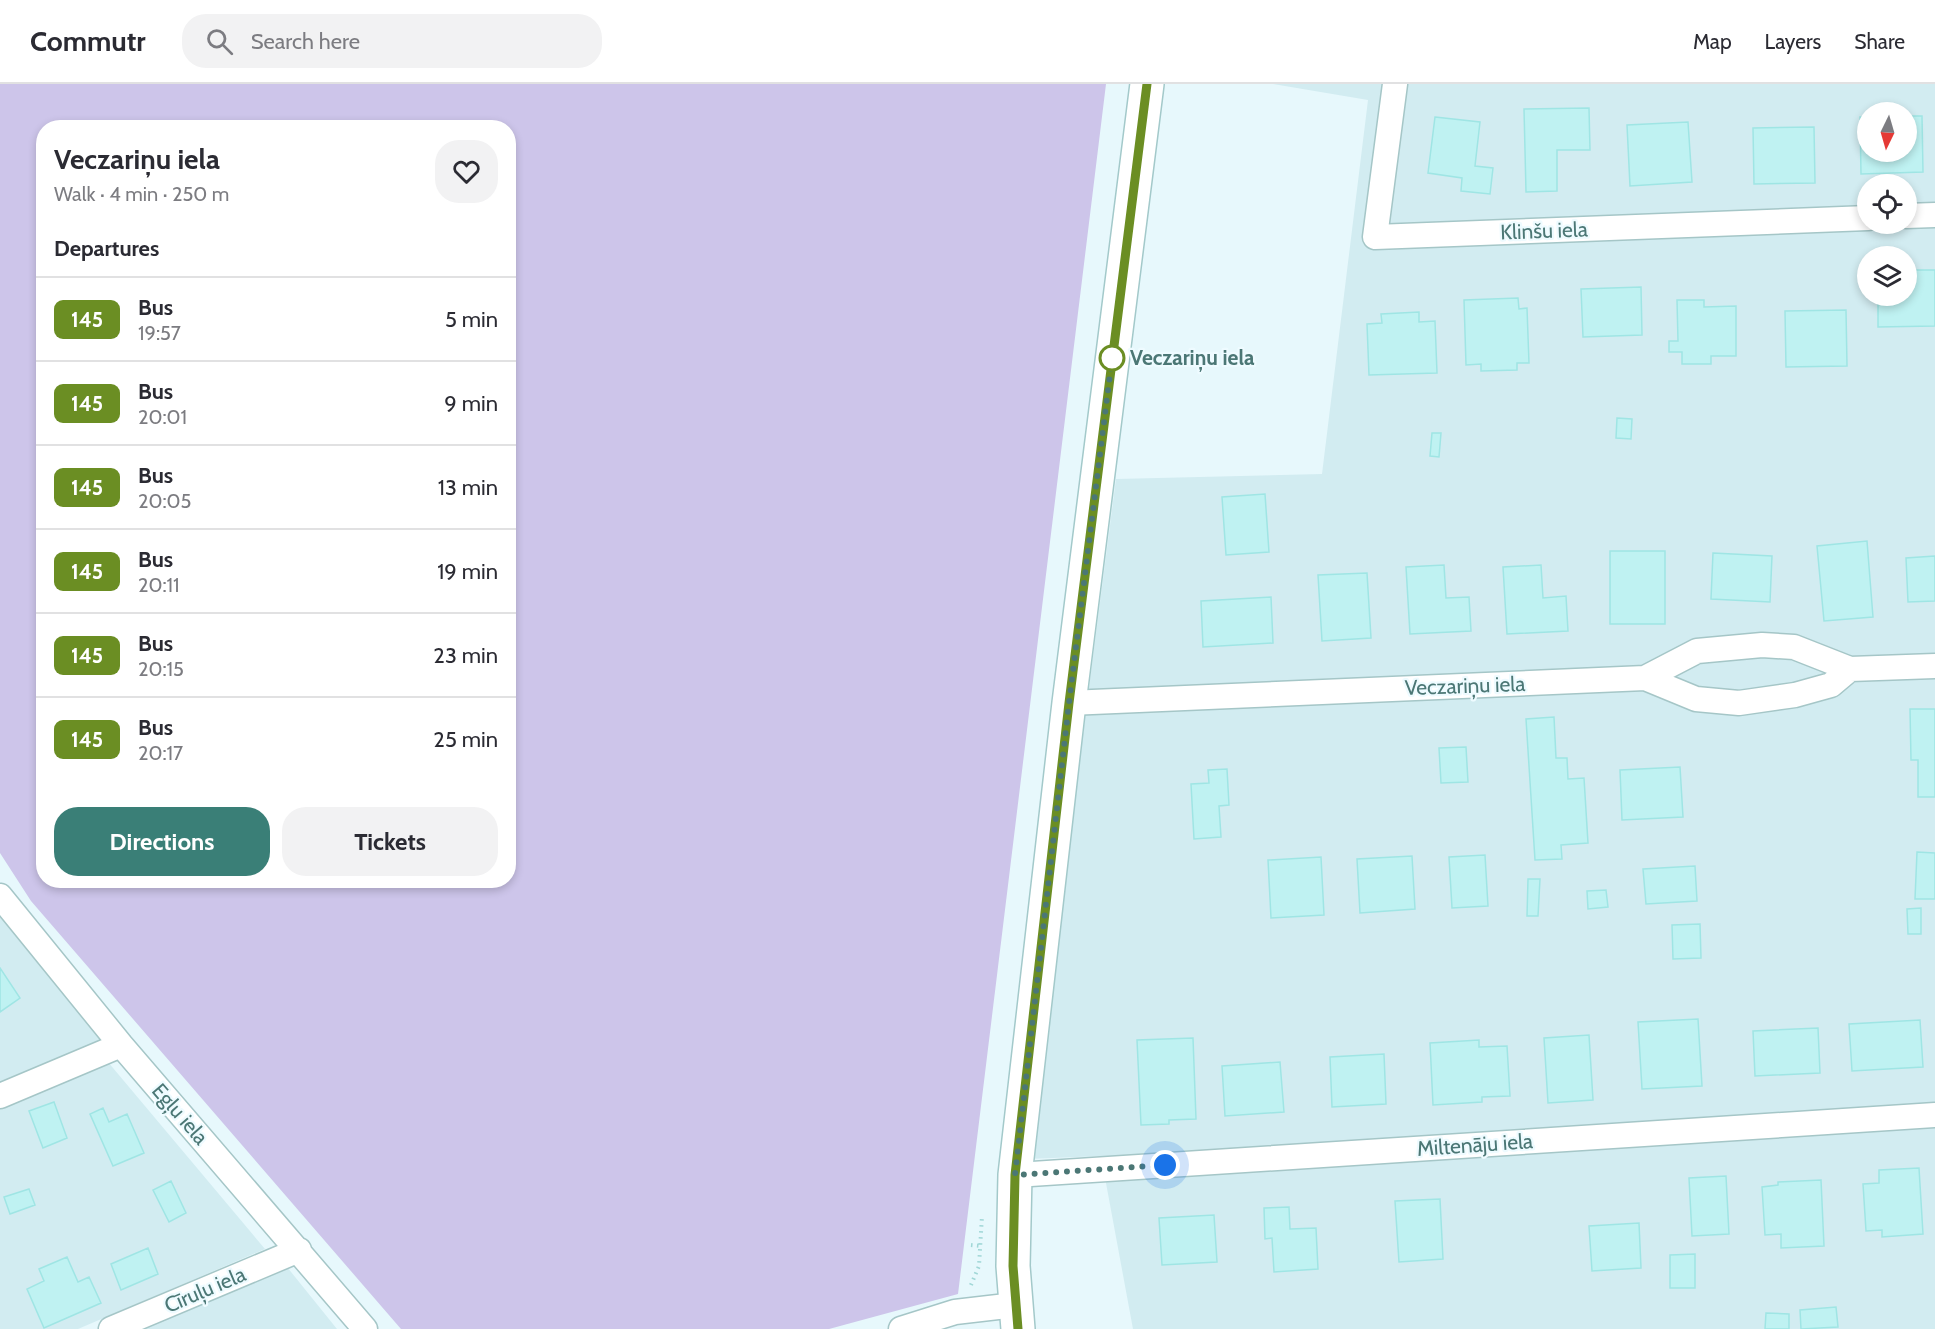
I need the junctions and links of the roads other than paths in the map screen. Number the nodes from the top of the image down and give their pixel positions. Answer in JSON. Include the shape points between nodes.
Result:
{"nodes":[{"id":1,"x":1147,"y":84,"type":"edge"},
{"id":2,"x":1395,"y":84,"type":"edge"},
{"id":3,"x":1935,"y":215,"type":"edge"},
{"id":4,"x":1917,"y":216,"type":"edge"},
{"id":5,"x":1857,"y":218,"type":"edge"},
{"id":6,"x":1935,"y":666,"type":"edge"},
{"id":7,"x":1850,"y":669,"type":"junction"},
{"id":8,"x":1645,"y":678,"type":"junction"},
{"id":9,"x":1069,"y":703,"type":"junction"},
{"id":10,"x":0,"y":896,"type":"edge"},
{"id":11,"x":121,"y":1045,"type":"junction"},
{"id":12,"x":0,"y":1096,"type":"edge"},
{"id":13,"x":1935,"y":1115,"type":"edge"},
{"id":14,"x":1015,"y":1175,"type":"junction"},
{"id":15,"x":299,"y":1250,"type":"junction"},
{"id":16,"x":1016,"y":1317,"type":"edge"},
{"id":17,"x":111,"y":1329,"type":"edge"},
{"id":18,"x":364,"y":1329,"type":"edge"},
{"id":19,"x":901,"y":1329,"type":"edge"}],
"edges":[{"from":1,"to":9,"type":"main road"},
{"from":2,"to":5,"type":"street","name":"Klinšu iela","via":[[1375,237]]},
{"from":3,"to":4,"type":"street"},
{"from":6,"to":7,"type":"street","name":"Veczariņu iela"},
{"from":7,"to":8,"type":"street","name":"Veczariņu iela","via":[[1794,647],[1762,645],[1697,651]]},
{"from":7,"to":8,"type":"street","name":"Veczariņu iela","via":[[1831,685],[1739,703],[1696,699]]},
{"from":8,"to":9,"type":"street","name":"Veczariņu iela"},
{"from":9,"to":14,"type":"main road"},
{"from":10,"to":11,"type":"street","name":"Egļu iela"},
{"from":11,"to":12,"type":"street"},
{"from":11,"to":15,"type":"street","name":"Egļu iela"},
{"from":13,"to":14,"type":"street","name":"Miltenāju iela"},
{"from":14,"to":16,"type":"main road"},
{"from":15,"to":17,"type":"street","name":"Cīruļu iela"},
{"from":15,"to":18,"type":"street","name":"Egļu iela"},
{"from":16,"to":19,"type":"street","via":[[955,1312]]}]}
